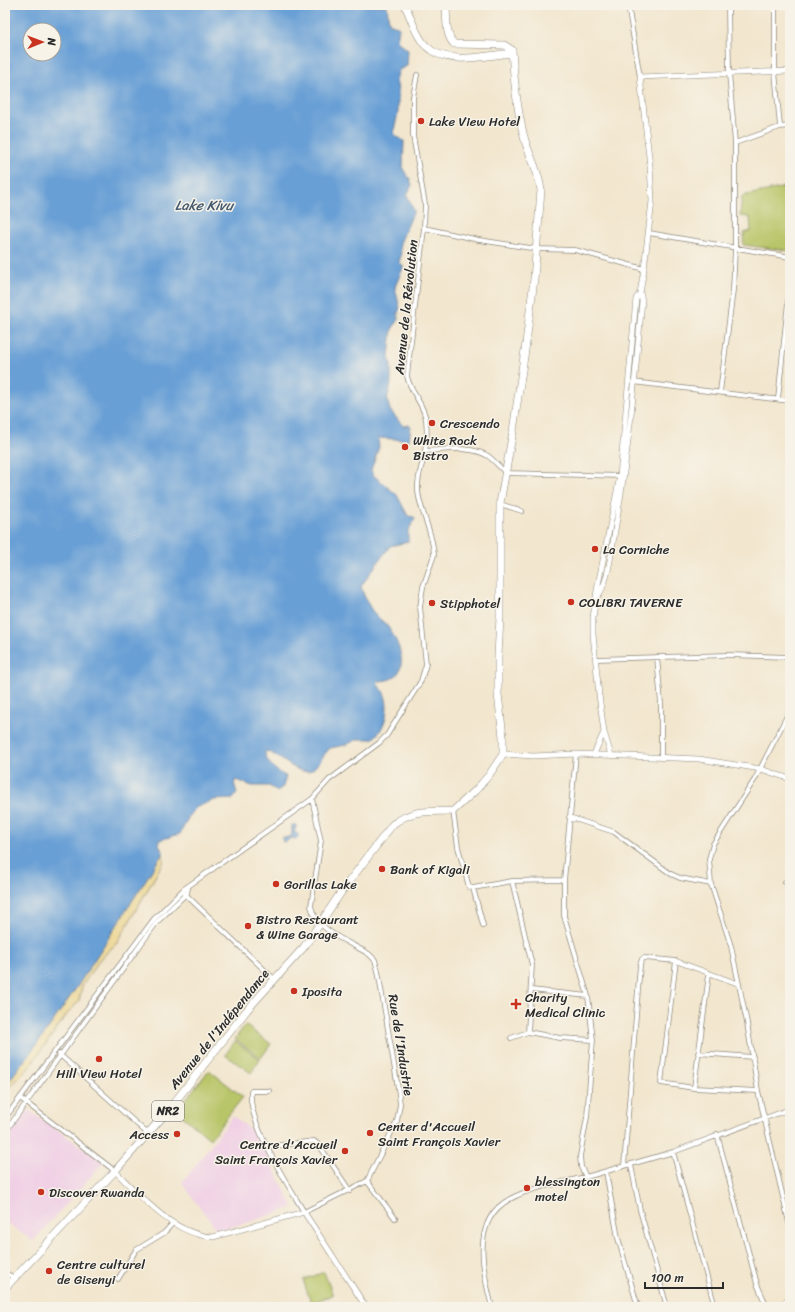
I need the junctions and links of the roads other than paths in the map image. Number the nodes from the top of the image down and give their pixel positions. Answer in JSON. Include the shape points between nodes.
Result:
{"nodes":[{"id":1,"x":405,"y":5,"type":"edge"},
{"id":2,"x":446,"y":5,"type":"edge"},
{"id":3,"x":628,"y":5,"type":"edge"},
{"id":4,"x":728,"y":5,"type":"edge"},
{"id":5,"x":775,"y":5,"type":"edge"},
{"id":6,"x":512,"y":53,"type":"junction"},
{"id":7,"x":775,"y":71,"type":"junction"},
{"id":8,"x":790,"y":71,"type":"edge"},
{"id":9,"x":729,"y":73,"type":"junction"},
{"id":10,"x":417,"y":75,"type":"dead end"},
{"id":11,"x":640,"y":77,"type":"junction"},
{"id":12,"x":790,"y":126,"type":"edge"},
{"id":13,"x":780,"y":127,"type":"junction"},
{"id":14,"x":735,"y":143,"type":"junction"},
{"id":15,"x":424,"y":228,"type":"junction"},
{"id":16,"x":649,"y":233,"type":"junction"},
{"id":17,"x":537,"y":249,"type":"junction"},
{"id":18,"x":735,"y":249,"type":"junction"},
{"id":19,"x":790,"y":257,"type":"edge"},
{"id":20,"x":644,"y":269,"type":"junction"},
{"id":21,"x":790,"y":283,"type":"edge"},
{"id":22,"x":633,"y":382,"type":"junction"},
{"id":23,"x":720,"y":392,"type":"junction"},
{"id":24,"x":778,"y":399,"type":"junction"},
{"id":25,"x":790,"y":400,"type":"edge"},
{"id":26,"x":425,"y":451,"type":"junction"},
{"id":27,"x":506,"y":473,"type":"junction"},
{"id":28,"x":622,"y":476,"type":"junction"},
{"id":29,"x":500,"y":504,"type":"junction"},
{"id":30,"x":522,"y":510,"type":"dead end"},
{"id":31,"x":790,"y":656,"type":"edge"},
{"id":32,"x":657,"y":657,"type":"junction"},
{"id":33,"x":596,"y":659,"type":"junction"},
{"id":34,"x":790,"y":710,"type":"edge"},
{"id":35,"x":604,"y":732,"type":"junction"},
{"id":36,"x":503,"y":754,"type":"junction"},
{"id":37,"x":576,"y":754,"type":"junction"},
{"id":38,"x":594,"y":754,"type":"junction"},
{"id":39,"x":610,"y":755,"type":"junction"},
{"id":40,"x":661,"y":757,"type":"junction"},
{"id":41,"x":761,"y":769,"type":"junction"},
{"id":42,"x":790,"y":779,"type":"edge"},
{"id":43,"x":312,"y":799,"type":"junction"},
{"id":44,"x":453,"y":811,"type":"junction"},
{"id":45,"x":569,"y":817,"type":"junction"},
{"id":46,"x":564,"y":880,"type":"junction"},
{"id":47,"x":512,"y":881,"type":"junction"},
{"id":48,"x":711,"y":884,"type":"junction"},
{"id":49,"x":473,"y":888,"type":"junction"},
{"id":50,"x":183,"y":893,"type":"junction"},
{"id":51,"x":167,"y":904,"type":"junction"},
{"id":52,"x":171,"y":908,"type":"junction"},
{"id":53,"x":154,"y":919,"type":"junction"},
{"id":54,"x":157,"y":922,"type":"junction"},
{"id":55,"x":320,"y":925,"type":"junction"},
{"id":56,"x":483,"y":925,"type":"dead end"},
{"id":57,"x":128,"y":955,"type":"junction"},
{"id":58,"x":132,"y":958,"type":"junction"},
{"id":59,"x":676,"y":961,"type":"junction"},
{"id":60,"x":709,"y":974,"type":"junction"},
{"id":61,"x":274,"y":979,"type":"junction"},
{"id":62,"x":739,"y":984,"type":"junction"},
{"id":63,"x":102,"y":990,"type":"junction"},
{"id":64,"x":531,"y":990,"type":"junction"},
{"id":65,"x":106,"y":993,"type":"junction"},
{"id":66,"x":588,"y":996,"type":"junction"},
{"id":67,"x":528,"y":1032,"type":"junction"},
{"id":68,"x":511,"y":1038,"type":"dead end"},
{"id":69,"x":593,"y":1040,"type":"junction"},
{"id":70,"x":56,"y":1051,"type":"junction"},
{"id":71,"x":698,"y":1053,"type":"junction"},
{"id":72,"x":61,"y":1055,"type":"junction"},
{"id":73,"x":753,"y":1057,"type":"junction"},
{"id":74,"x":694,"y":1088,"type":"junction"},
{"id":75,"x":269,"y":1091,"type":"dead end"},
{"id":76,"x":758,"y":1091,"type":"junction"},
{"id":77,"x":20,"y":1098,"type":"junction"},
{"id":78,"x":26,"y":1103,"type":"junction"},
{"id":79,"x":790,"y":1109,"type":"edge"},
{"id":80,"x":5,"y":1118,"type":"edge"},
{"id":81,"x":764,"y":1118,"type":"junction"},
{"id":82,"x":5,"y":1132,"type":"edge"},
{"id":83,"x":148,"y":1134,"type":"junction"},
{"id":84,"x":718,"y":1134,"type":"junction"},
{"id":85,"x":266,"y":1147,"type":"junction"},
{"id":86,"x":673,"y":1152,"type":"junction"},
{"id":87,"x":631,"y":1165,"type":"junction"},
{"id":88,"x":624,"y":1166,"type":"junction"},
{"id":89,"x":115,"y":1171,"type":"junction"},
{"id":90,"x":606,"y":1172,"type":"junction"},
{"id":91,"x":586,"y":1177,"type":"junction"},
{"id":92,"x":367,"y":1181,"type":"junction"},
{"id":93,"x":350,"y":1191,"type":"junction"},
{"id":94,"x":304,"y":1212,"type":"junction"},
{"id":95,"x":395,"y":1218,"type":"dead end"},
{"id":96,"x":173,"y":1223,"type":"junction"},
{"id":97,"x":790,"y":1227,"type":"edge"},
{"id":98,"x":5,"y":1273,"type":"edge"},
{"id":99,"x":15,"y":1278,"type":"junction"},
{"id":100,"x":118,"y":1279,"type":"dead end"},
{"id":101,"x":5,"y":1288,"type":"edge"},
{"id":102,"x":790,"y":1299,"type":"edge"},
{"id":103,"x":366,"y":1307,"type":"edge"},
{"id":104,"x":492,"y":1307,"type":"edge"},
{"id":105,"x":638,"y":1307,"type":"edge"},
{"id":106,"x":666,"y":1307,"type":"edge"},
{"id":107,"x":714,"y":1307,"type":"edge"},
{"id":108,"x":767,"y":1307,"type":"edge"},
{"id":109,"x":778,"y":1307,"type":"edge"}],
"edges":[{"from":1,"to":6,"type":"highway","via":[[425,45],[440,55],[457,58]]},
{"from":2,"to":6,"type":"highway","via":[[448,34],[454,44],[504,45],[509,46]]},
{"from":3,"to":11,"type":"street"},
{"from":4,"to":9,"type":"street"},
{"from":5,"to":7,"type":"street"},
{"from":6,"to":17,"type":"highway","via":[[522,127],[540,177]]},
{"from":7,"to":8,"type":"street"},
{"from":7,"to":9,"type":"street"},
{"from":7,"to":13,"type":"street"},
{"from":9,"to":11,"type":"street"},
{"from":9,"to":14,"type":"street"},
{"from":10,"to":15,"type":"street","name":"Avenue de la Révolution","via":[[413,97],[413,136],[425,204]]},
{"from":11,"to":16,"type":"street","via":[[650,166],[652,201]]},
{"from":12,"to":13,"type":"street"},
{"from":13,"to":14,"type":"street"},
{"from":14,"to":18,"type":"street"},
{"from":15,"to":17,"type":"street"},
{"from":15,"to":26,"type":"street","name":"Avenue de la Révolution","via":[[407,376],[425,416]]},
{"from":16,"to":18,"type":"street"},
{"from":16,"to":20,"type":"street"},
{"from":17,"to":20,"type":"street","via":[[574,250]]},
{"from":17,"to":27,"type":"highway","via":[[518,402]]},
{"from":18,"to":19,"type":"street"},
{"from":18,"to":23,"type":"street","via":[[733,290]]},
{"from":20,"to":22,"type":"street","via":[[640,293],[636,299]]},
{"from":21,"to":24,"type":"street"},
{"from":22,"to":23,"type":"street"},
{"from":22,"to":28,"type":"street"},
{"from":23,"to":24,"type":"street"},
{"from":24,"to":25,"type":"street"},
{"from":26,"to":27,"type":"street","via":[[470,450],[482,453]]},
{"from":26,"to":43,"type":"street","name":"Avenue de la Révolution","via":[[417,476],[418,492],[430,530],[434,555],[423,587],[420,607],[425,654],[424,673],[387,735],[329,780]]},
{"from":27,"to":28,"type":"street"},
{"from":27,"to":29,"type":"highway"},
{"from":28,"to":33,"type":"street","via":[[608,551],[597,590],[593,634]]},
{"from":29,"to":30,"type":"street"},
{"from":29,"to":36,"type":"highway","via":[[498,694]]},
{"from":31,"to":32,"type":"street"},
{"from":32,"to":33,"type":"street"},
{"from":32,"to":40,"type":"street"},
{"from":33,"to":35,"type":"street"},
{"from":34,"to":41,"type":"street"},
{"from":35,"to":38,"type":"street"},
{"from":35,"to":39,"type":"street"},
{"from":36,"to":37,"type":"street"},
{"from":36,"to":44,"type":"highway","via":[[480,785]]},
{"from":37,"to":38,"type":"street"},
{"from":37,"to":45,"type":"street"},
{"from":38,"to":39,"type":"street"},
{"from":39,"to":40,"type":"street"},
{"from":40,"to":41,"type":"street","via":[[700,759]]},
{"from":41,"to":42,"type":"street"},
{"from":41,"to":48,"type":"street","via":[[713,844],[708,859]]},
{"from":43,"to":50,"type":"street","name":"Avenue de la Révolution"},
{"from":43,"to":55,"type":"street","via":[[321,841],[311,906],[312,913]]},
{"from":44,"to":49,"type":"street","via":[[458,848],[469,887]]},
{"from":44,"to":55,"type":"highway","name":"Avenue de l'Indépendance","via":[[414,812],[394,824],[344,888]]},
{"from":45,"to":46,"type":"street"},
{"from":45,"to":48,"type":"street","via":[[614,832],[671,874]]},
{"from":46,"to":47,"type":"street"},
{"from":46,"to":66,"type":"street","via":[[564,916]]},
{"from":47,"to":49,"type":"street"},
{"from":47,"to":64,"type":"street","via":[[532,965]]},
{"from":48,"to":62,"type":"street","via":[[731,946]]},
{"from":49,"to":56,"type":"street"},
{"from":50,"to":51,"type":"street"},
{"from":50,"to":52,"type":"street"},
{"from":50,"to":61,"type":"street"},
{"from":51,"to":52,"type":"street"},
{"from":51,"to":53,"type":"street"},
{"from":52,"to":54,"type":"street"},
{"from":53,"to":54,"type":"street"},
{"from":53,"to":57,"type":"street"},
{"from":54,"to":58,"type":"street"},
{"from":55,"to":61,"type":"highway","name":"Avenue de l'Indépendance","number":"NR2","via":[[304,947]]},
{"from":55,"to":92,"type":"street","name":"Rue de l'Industrie","via":[[369,954],[378,971],[400,1104],[397,1121]]},
{"from":57,"to":58,"type":"street"},
{"from":57,"to":63,"type":"street"},
{"from":58,"to":65,"type":"street"},
{"from":59,"to":60,"type":"street"},
{"from":59,"to":74,"type":"street","via":[[660,1078],[664,1084]]},
{"from":59,"to":88,"type":"street","via":[[645,958],[640,965]]},
{"from":60,"to":62,"type":"street"},
{"from":60,"to":71,"type":"street"},
{"from":61,"to":83,"type":"highway","name":"Avenue de l'Indépendance","number":"NR2"},
{"from":62,"to":73,"type":"street"},
{"from":63,"to":65,"type":"street"},
{"from":63,"to":70,"type":"street"},
{"from":64,"to":66,"type":"street"},
{"from":64,"to":67,"type":"street"},
{"from":65,"to":72,"type":"street"},
{"from":66,"to":69,"type":"street"},
{"from":67,"to":68,"type":"street"},
{"from":67,"to":69,"type":"street","via":[[560,1038]]},
{"from":69,"to":91,"type":"street","via":[[587,1117],[580,1156],[581,1167]]},
{"from":70,"to":72,"type":"street"},
{"from":70,"to":77,"type":"street"},
{"from":71,"to":73,"type":"street"},
{"from":71,"to":74,"type":"street"},
{"from":72,"to":78,"type":"street"},
{"from":72,"to":83,"type":"street"},
{"from":73,"to":76,"type":"street"},
{"from":74,"to":76,"type":"street"},
{"from":75,"to":85,"type":"street","via":[[251,1091],[250,1096],[250,1103]]},
{"from":76,"to":81,"type":"street"},
{"from":77,"to":78,"type":"street"},
{"from":77,"to":80,"type":"street"},
{"from":78,"to":82,"type":"street"},
{"from":78,"to":89,"type":"street"},
{"from":79,"to":81,"type":"street"},
{"from":81,"to":84,"type":"street"},
{"from":81,"to":97,"type":"street"},
{"from":83,"to":89,"type":"highway","name":"Avenue de l'Indépendance","number":"NR2"},
{"from":84,"to":86,"type":"street"},
{"from":84,"to":108,"type":"street","via":[[757,1284]]},
{"from":85,"to":93,"type":"street","via":[[314,1141]]},
{"from":85,"to":94,"type":"street"},
{"from":86,"to":87,"type":"street"},
{"from":86,"to":107,"type":"street"},
{"from":87,"to":88,"type":"street"},
{"from":87,"to":106,"type":"street","via":[[640,1210]]},
{"from":88,"to":90,"type":"street"},
{"from":89,"to":96,"type":"street"},
{"from":89,"to":99,"type":"highway","name":"Avenue de l'Indépendance","number":"NR2"},
{"from":90,"to":91,"type":"street"},
{"from":90,"to":105,"type":"street","via":[[618,1238]]},
{"from":91,"to":104,"type":"street","via":[[509,1199],[497,1208],[488,1220],[483,1237],[482,1255]]},
{"from":92,"to":93,"type":"street"},
{"from":92,"to":95,"type":"street"},
{"from":93,"to":94,"type":"street"},
{"from":94,"to":96,"type":"street","via":[[213,1237],[186,1231]]},
{"from":94,"to":103,"type":"street"},
{"from":96,"to":100,"type":"street","via":[[136,1250]]},
{"from":98,"to":99,"type":"street"},
{"from":99,"to":101,"type":"highway","name":"Avenue de l'Indépendance","number":"NR2"},
{"from":102,"to":109,"type":"street"}]}
